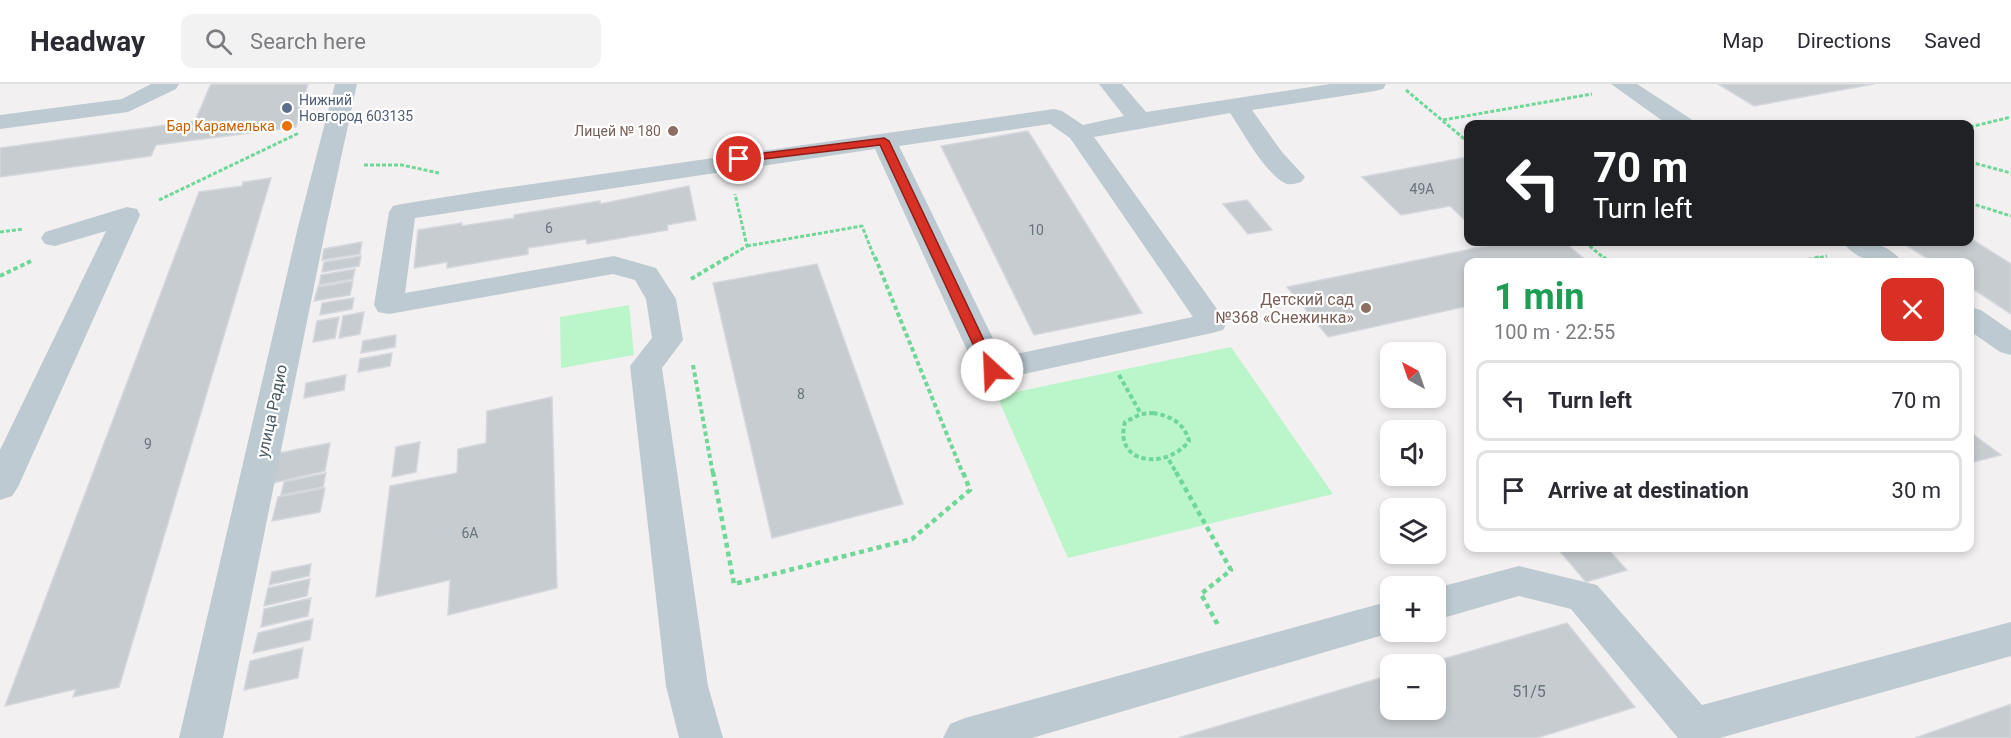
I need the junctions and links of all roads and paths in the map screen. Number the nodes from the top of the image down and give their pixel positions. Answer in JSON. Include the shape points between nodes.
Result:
{"nodes":[{"id":1,"x":168,"y":84,"type":"edge"},
{"id":2,"x":346,"y":84,"type":"edge"},
{"id":3,"x":1110,"y":84,"type":"edge"},
{"id":4,"x":1375,"y":84,"type":"edge"},
{"id":5,"x":1399,"y":84,"type":"edge"},
{"id":6,"x":1625,"y":86,"type":"edge"},
{"id":7,"x":1304,"y":89,"type":"edge"},
{"id":8,"x":1236,"y":105,"type":"junction"},
{"id":9,"x":2011,"y":117,"type":"edge"},
{"id":10,"x":1140,"y":120,"type":"junction"},
{"id":11,"x":1443,"y":120,"type":"junction"},
{"id":12,"x":1676,"y":120,"type":"edge"},
{"id":13,"x":0,"y":122,"type":"edge"},
{"id":14,"x":1974,"y":126,"type":"edge"},
{"id":15,"x":306,"y":129,"type":"dead end"},
{"id":16,"x":1079,"y":134,"type":"junction"},
{"id":17,"x":1464,"y":138,"type":"edge"},
{"id":18,"x":884,"y":141,"type":"junction"},
{"id":19,"x":726,"y":160,"type":"junction"},
{"id":20,"x":1974,"y":163,"type":"edge"},
{"id":21,"x":326,"y":170,"type":"junction"},
{"id":22,"x":2011,"y":173,"type":"edge"},
{"id":23,"x":440,"y":174,"type":"dead end"},
{"id":24,"x":1292,"y":177,"type":"dead end"},
{"id":25,"x":1974,"y":204,"type":"edge"},
{"id":26,"x":126,"y":216,"type":"junction"},
{"id":27,"x":2011,"y":216,"type":"edge"},
{"id":28,"x":55,"y":238,"type":"dead end"},
{"id":29,"x":747,"y":246,"type":"junction"},
{"id":30,"x":1590,"y":246,"type":"edge"},
{"id":31,"x":1863,"y":246,"type":"edge"},
{"id":32,"x":1604,"y":258,"type":"edge"},
{"id":33,"x":1882,"y":258,"type":"edge"},
{"id":34,"x":688,"y":281,"type":"dead end"},
{"id":35,"x":1974,"y":320,"type":"edge"},
{"id":36,"x":2011,"y":345,"type":"edge"},
{"id":37,"x":1103,"y":347,"type":"junction"},
{"id":38,"x":691,"y":356,"type":"dead end"},
{"id":39,"x":1141,"y":414,"type":"junction"},
{"id":40,"x":1169,"y":460,"type":"junction"},
{"id":41,"x":0,"y":487,"type":"edge"},
{"id":42,"x":1446,"y":601,"type":"edge"},
{"id":43,"x":1380,"y":620,"type":"edge"},
{"id":44,"x":2011,"y":639,"type":"edge"},
{"id":45,"x":1238,"y":660,"type":"junction"},
{"id":46,"x":201,"y":738,"type":"edge"},
{"id":47,"x":701,"y":738,"type":"edge"},
{"id":48,"x":965,"y":738,"type":"edge"}],
"edges":[{"from":1,"to":13,"type":"street","via":[[128,105]]},
{"from":2,"to":21,"type":"street","name":"улица Радио"},
{"from":3,"to":10,"type":"street"},
{"from":4,"to":7,"type":"street"},
{"from":5,"to":11,"type":"path"},
{"from":6,"to":11,"type":"path"},
{"from":6,"to":12,"type":"street"},
{"from":7,"to":8,"type":"street"},
{"from":8,"to":10,"type":"street"},
{"from":8,"to":24,"type":"street"},
{"from":9,"to":14,"type":"path"},
{"from":10,"to":16,"type":"street"},
{"from":11,"to":17,"type":"path"},
{"from":15,"to":26,"type":"path"},
{"from":16,"to":18,"type":"street","via":[[1054,116]]},
{"from":16,"to":37,"type":"street","via":[[1212,323]]},
{"from":18,"to":19,"type":"street"},
{"from":18,"to":37,"type":"street","via":[[992,370]]},
{"from":19,"to":29,"type":"path"},
{"from":19,"to":47,"type":"street","via":[[402,212],[389,305],[614,265],[646,274],[661,298],[668,340],[645,366],[687,687]]},
{"from":20,"to":22,"type":"path"},
{"from":21,"to":23,"type":"path","via":[[382,163],[418,166]]},
{"from":21,"to":46,"type":"street","name":"улица Радио"},
{"from":25,"to":27,"type":"path"},
{"from":26,"to":28,"type":"street"},
{"from":26,"to":41,"type":"street"},
{"from":29,"to":34,"type":"path"},
{"from":29,"to":38,"type":"path","via":[[862,226],[970,490],[912,539],[734,584]]},
{"from":30,"to":32,"type":"path"},
{"from":31,"to":33,"type":"street"},
{"from":35,"to":36,"type":"street"},
{"from":37,"to":39,"type":"path"},
{"from":39,"to":40,"type":"path","via":[[1164,414],[1188,433],[1185,449]]},
{"from":39,"to":40,"type":"path","via":[[1125,422],[1123,444],[1148,460]]},
{"from":40,"to":45,"type":"path","via":[[1231,570],[1201,594]]},
{"from":42,"to":44,"type":"street","via":[[1519,580],[1583,596],[1694,726]]},
{"from":43,"to":45,"type":"street"},
{"from":45,"to":48,"type":"street"}]}
